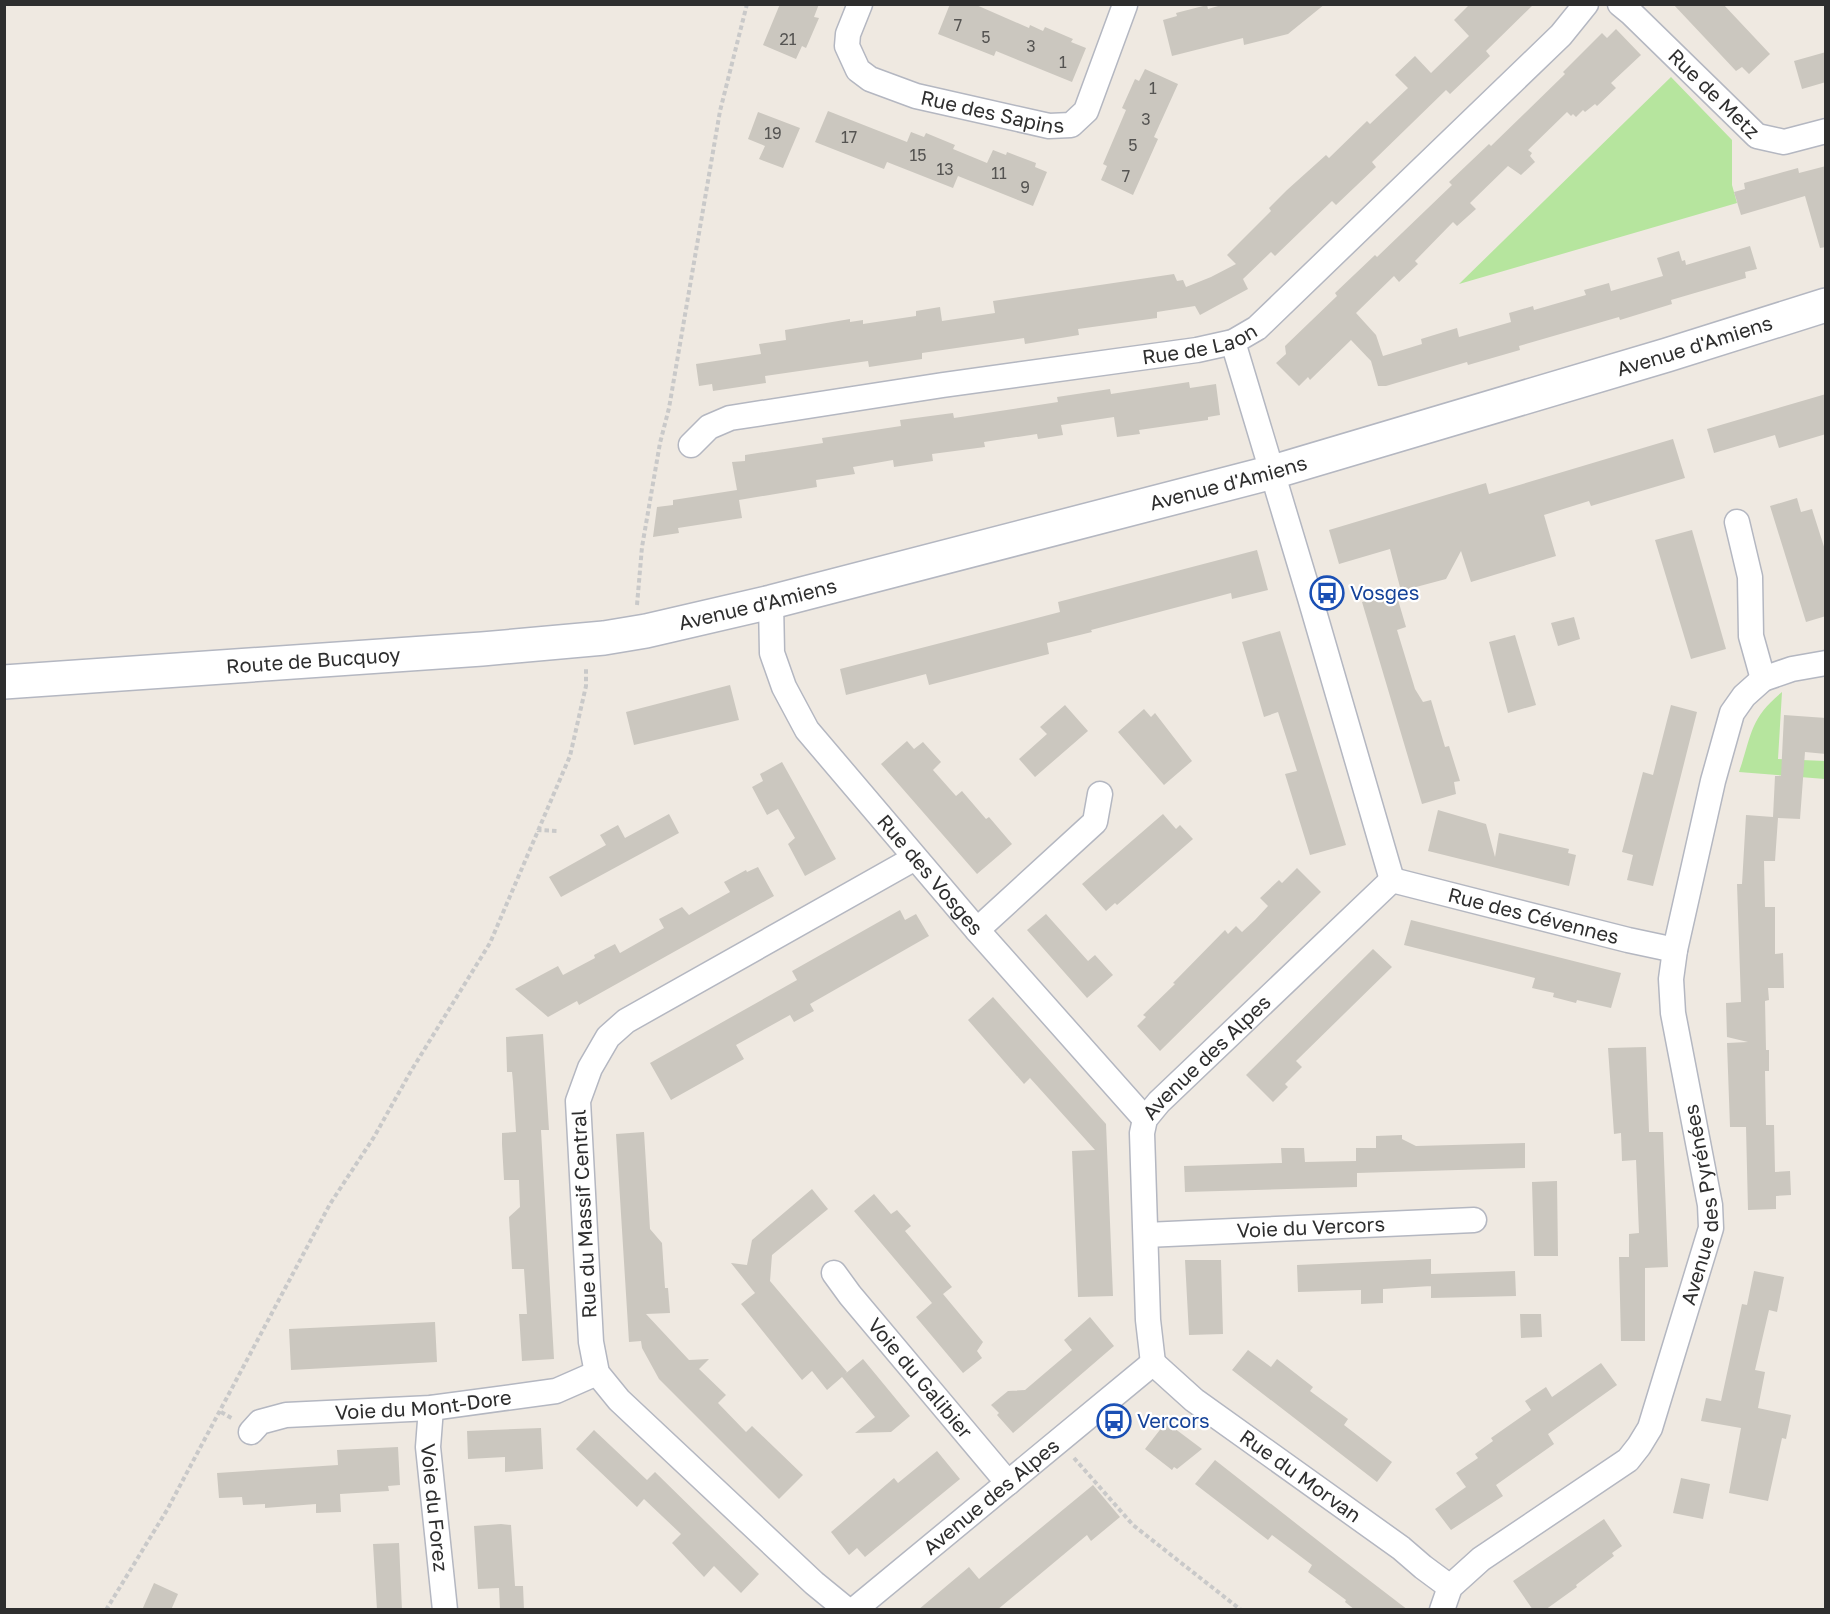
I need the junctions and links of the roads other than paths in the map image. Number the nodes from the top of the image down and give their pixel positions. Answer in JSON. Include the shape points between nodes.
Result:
{"nodes":[{"id":1,"x":861,"y":4,"type":"edge"},
{"id":2,"x":1120,"y":4,"type":"edge"},
{"id":3,"x":1586,"y":4,"type":"edge"},
{"id":4,"x":1620,"y":4,"type":"edge"},
{"id":5,"x":1125,"y":5,"type":"edge"},
{"id":6,"x":1826,"y":131,"type":"edge"},
{"id":7,"x":1826,"y":305,"type":"edge"},
{"id":8,"x":1233,"y":342,"type":"junction"},
{"id":9,"x":691,"y":445,"type":"dead end"},
{"id":10,"x":1273,"y":472,"type":"junction"},
{"id":11,"x":1737,"y":522,"type":"dead end"},
{"id":12,"x":771,"y":602,"type":"junction"},
{"id":13,"x":629,"y":634,"type":"joint"},
{"id":14,"x":1826,"y":663,"type":"edge"},
{"id":15,"x":1763,"y":679,"type":"junction"},
{"id":16,"x":4,"y":682,"type":"edge"},
{"id":17,"x":1100,"y":794,"type":"dead end"},
{"id":18,"x":915,"y":858,"type":"junction"},
{"id":19,"x":1392,"y":880,"type":"junction"},
{"id":20,"x":977,"y":930,"type":"junction"},
{"id":21,"x":1675,"y":950,"type":"junction"},
{"id":22,"x":1145,"y":1119,"type":"junction"},
{"id":23,"x":1474,"y":1220,"type":"dead end"},
{"id":24,"x":1146,"y":1235,"type":"junction"},
{"id":25,"x":834,"y":1273,"type":"dead end"},
{"id":26,"x":1153,"y":1363,"type":"junction"},
{"id":27,"x":597,"y":1373,"type":"junction"},
{"id":28,"x":431,"y":1408,"type":"junction"},
{"id":29,"x":251,"y":1431,"type":"dead end"},
{"id":30,"x":1008,"y":1483,"type":"junction"},
{"id":31,"x":1446,"y":1598,"type":"edge"},
{"id":32,"x":445,"y":1610,"type":"edge"},
{"id":33,"x":847,"y":1610,"type":"edge"},
{"id":34,"x":854,"y":1610,"type":"edge"}],
"edges":[{"from":1,"to":5,"type":"street","name":"Rue des Sapins","via":[[847,46],[858,70],[870,79],[916,96],[1048,126],[1071,125],[1086,111]]},
{"from":2,"to":5,"type":"street"},
{"from":3,"to":8,"type":"street","name":"Rue de Laon","via":[[1561,35],[1257,328]]},
{"from":4,"to":6,"type":"street","name":"Rue de Metz","via":[[1756,136],[1784,142]]},
{"from":7,"to":10,"type":"main road","name":"Avenue d'Amiens"},
{"from":8,"to":9,"type":"street","name":"Rue de Laon","via":[[730,418],[709,427]]},
{"from":8,"to":10,"type":"street"},
{"from":10,"to":12,"type":"main road","name":"Avenue d'Amiens"},
{"from":10,"to":19,"type":"street"},
{"from":11,"to":15,"type":"street","via":[[1750,577],[1751,636]]},
{"from":12,"to":13,"type":"main road","name":"Avenue d'Amiens"},
{"from":12,"to":18,"type":"street","name":"Rue des Vosges","via":[[772,653],[795,710],[807,730]]},
{"from":13,"to":16,"type":"main road","name":"Route de Bucquoy","via":[[482,649]]},
{"from":14,"to":15,"type":"street","name":"Avenue des Pyrénées"},
{"from":15,"to":21,"type":"street","name":"Avenue des Pyrénées","via":[[1732,713]]},
{"from":17,"to":20,"type":"street","via":[[1095,822]]},
{"from":18,"to":20,"type":"street","name":"Rue des Vosges"},
{"from":18,"to":27,"type":"street","name":"Rue du Massif Central","via":[[626,1022],[608,1037],[590,1068],[578,1101],[591,1342]]},
{"from":19,"to":21,"type":"street","name":"Rue des Cévennes"},
{"from":19,"to":22,"type":"street","name":"Avenue des Alpes"},
{"from":20,"to":22,"type":"street","name":"Rue des Vosges"},
{"from":21,"to":31,"type":"street","name":"Avenue des Pyrénées","via":[[1671,979],[1673,1013],[1710,1205],[1711,1228],[1650,1428],[1628,1460],[1481,1559]]},
{"from":22,"to":24,"type":"street","name":"Avenue des Alpes","via":[[1142,1133]]},
{"from":23,"to":24,"type":"street","name":"Voie du Vercors"},
{"from":24,"to":26,"type":"street","name":"Avenue des Alpes"},
{"from":25,"to":30,"type":"street","name":"Voie du Galibier"},
{"from":26,"to":30,"type":"street","name":"Avenue des Alpes"},
{"from":26,"to":31,"type":"street","name":"Rue du Morvan","via":[[1194,1400],[1401,1548]]},
{"from":27,"to":28,"type":"street","name":"Voie du Mont-Dore","via":[[556,1391]]},
{"from":27,"to":33,"type":"street","via":[[628,1408]]},
{"from":28,"to":29,"type":"street","name":"Voie du Mont-Dore","via":[[286,1415],[260,1422]]},
{"from":28,"to":32,"type":"street","name":"Voie du Forez","via":[[428,1447]]},
{"from":30,"to":34,"type":"street","name":"Avenue des Alpes"}]}
